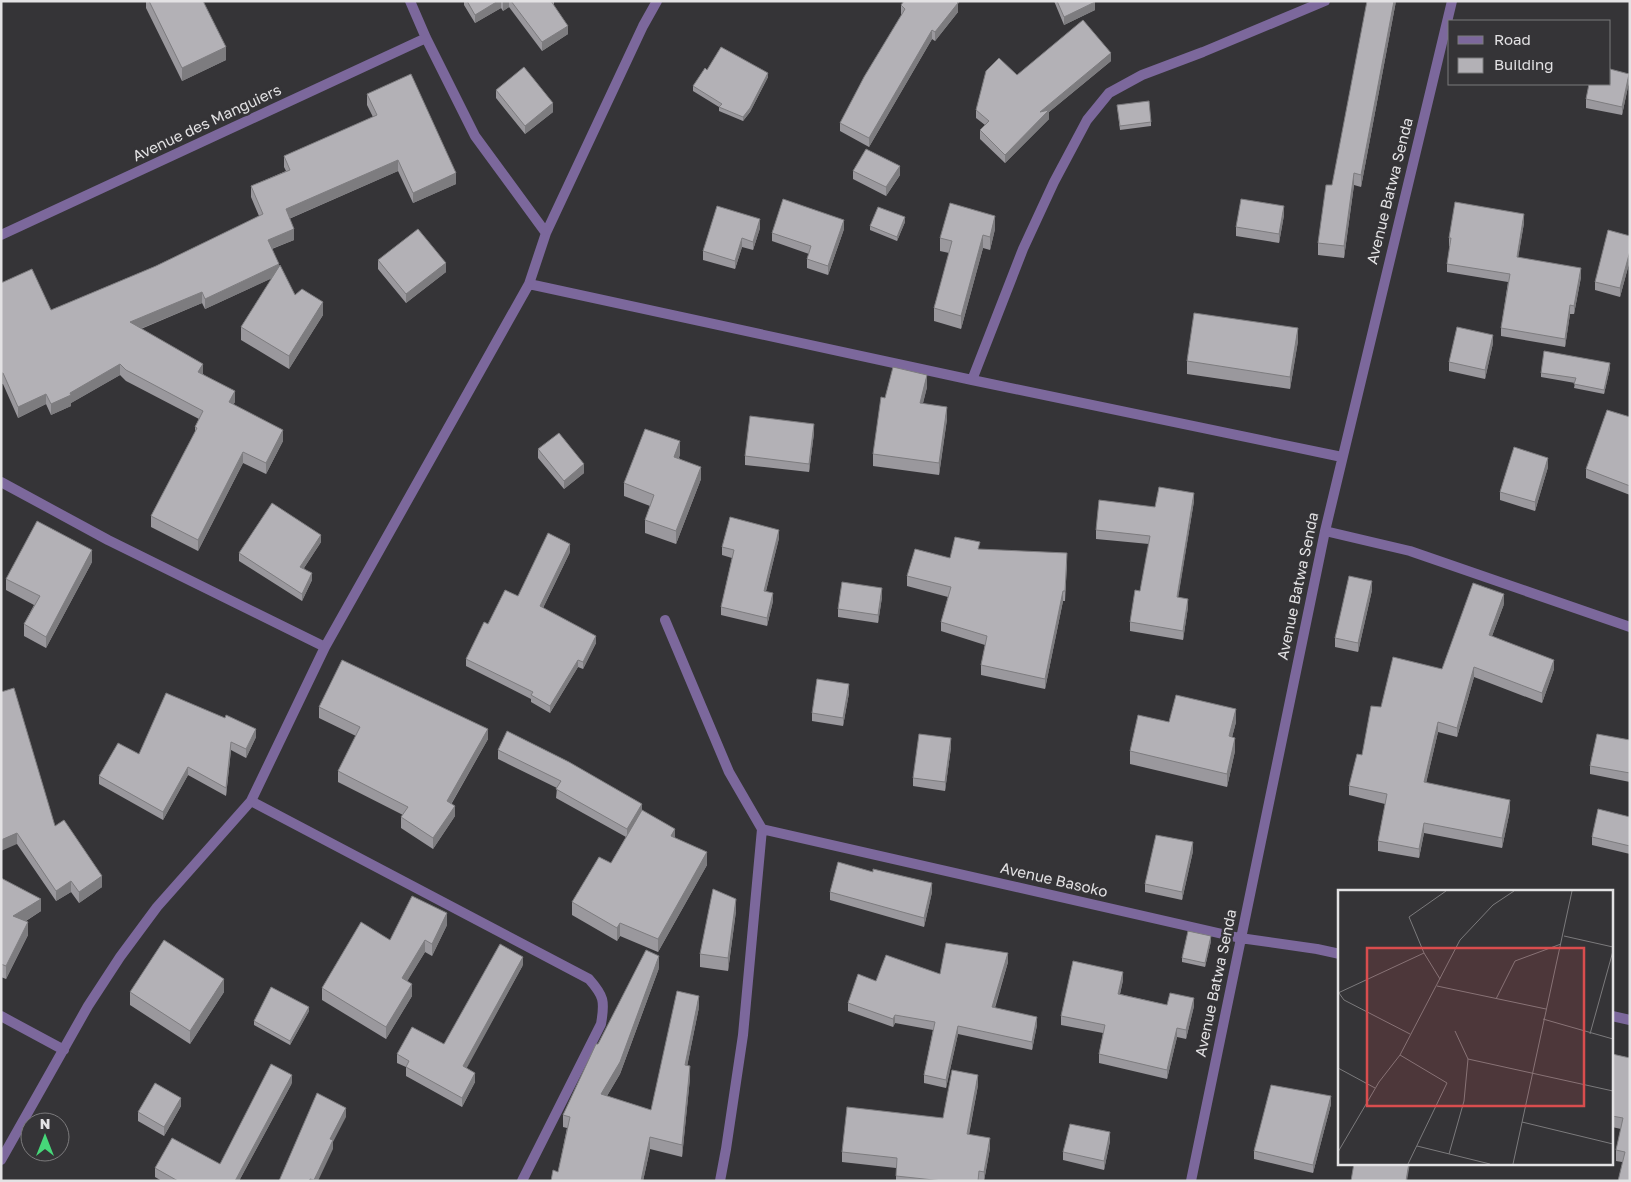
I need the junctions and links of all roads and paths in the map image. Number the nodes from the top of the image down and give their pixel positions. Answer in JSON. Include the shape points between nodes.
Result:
{"nodes":[{"id":1,"x":410,"y":1,"type":"edge"},
{"id":2,"x":658,"y":1,"type":"edge"},
{"id":3,"x":1325,"y":1,"type":"edge"},
{"id":4,"x":1452,"y":1,"type":"edge"},
{"id":5,"x":426,"y":38,"type":"junction"},
{"id":6,"x":546,"y":233,"type":"junction"},
{"id":7,"x":1,"y":235,"type":"edge"},
{"id":8,"x":530,"y":284,"type":"junction"},
{"id":9,"x":972,"y":380,"type":"junction"},
{"id":10,"x":1342,"y":456,"type":"junction"},
{"id":11,"x":1,"y":482,"type":"edge"},
{"id":12,"x":1325,"y":530,"type":"junction"},
{"id":13,"x":665,"y":620,"type":"dead end"},
{"id":14,"x":1630,"y":627,"type":"edge"},
{"id":15,"x":325,"y":647,"type":"junction"},
{"id":16,"x":251,"y":801,"type":"junction"},
{"id":17,"x":762,"y":829,"type":"junction"},
{"id":18,"x":1240,"y":938,"type":"junction"},
{"id":19,"x":1338,"y":954,"type":"edge"},
{"id":20,"x":1,"y":1016,"type":"edge"},
{"id":21,"x":1614,"y":1016,"type":"edge"},
{"id":22,"x":1630,"y":1020,"type":"edge"},
{"id":23,"x":64,"y":1050,"type":"junction"},
{"id":24,"x":1,"y":1160,"type":"edge"},
{"id":25,"x":522,"y":1181,"type":"edge"},
{"id":26,"x":720,"y":1181,"type":"edge"},
{"id":27,"x":1190,"y":1181,"type":"edge"}],
"edges":[{"from":1,"to":5,"type":"street"},
{"from":2,"to":6,"type":"street","via":[[643,26]]},
{"from":3,"to":9,"type":"street","via":[[1142,75],[1109,93],[1087,120],[1054,182],[1023,249]]},
{"from":4,"to":10,"type":"street","name":"Avenue Batwa Senda"},
{"from":5,"to":6,"type":"street","via":[[476,136]]},
{"from":5,"to":7,"type":"street","name":"Avenue des Manguiers"},
{"from":6,"to":8,"type":"street"},
{"from":8,"to":9,"type":"street"},
{"from":8,"to":15,"type":"street"},
{"from":9,"to":10,"type":"street"},
{"from":10,"to":12,"type":"street","name":"Avenue Batwa Senda"},
{"from":11,"to":15,"type":"street","via":[[108,540]]},
{"from":12,"to":14,"type":"street","via":[[1410,551]]},
{"from":12,"to":18,"type":"street","name":"Avenue Batwa Senda"},
{"from":13,"to":17,"type":"street","via":[[729,772]]},
{"from":15,"to":16,"type":"street"},
{"from":16,"to":23,"type":"street","via":[[157,907],[88,1006]]},
{"from":16,"to":25,"type":"street","via":[[589,979],[601,993],[604,1009],[601,1024]]},
{"from":17,"to":18,"type":"street","name":"Avenue Basoko"},
{"from":17,"to":26,"type":"street","via":[[743,1035]]},
{"from":18,"to":19,"type":"street","name":"Avenue Basoko"},
{"from":18,"to":27,"type":"street","name":"Avenue Batwa Senda"},
{"from":20,"to":23,"type":"street"},
{"from":21,"to":22,"type":"street"},
{"from":23,"to":24,"type":"street"}]}
